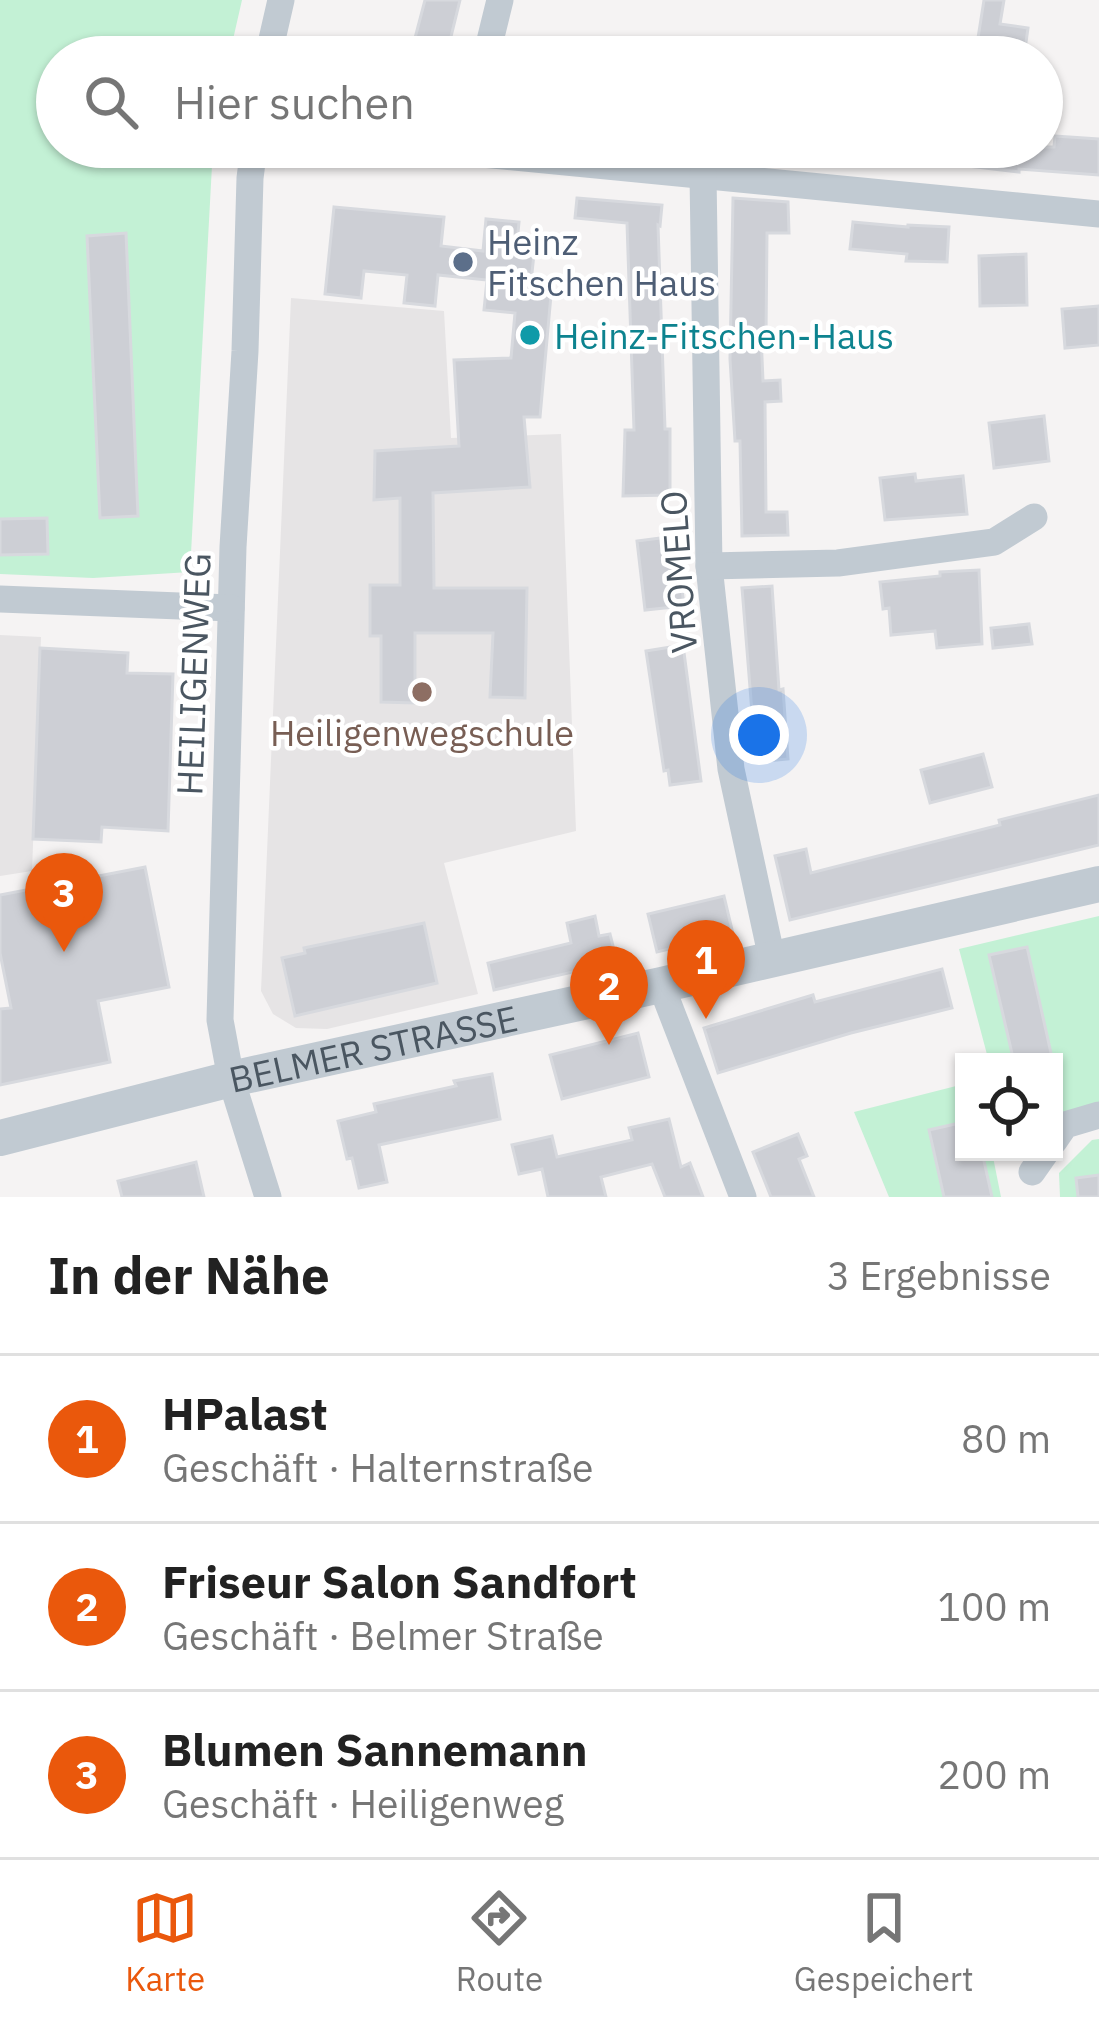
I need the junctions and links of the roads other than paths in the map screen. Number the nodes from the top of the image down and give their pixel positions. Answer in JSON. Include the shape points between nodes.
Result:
{"nodes":[{"id":1,"x":281,"y":0,"type":"edge"},
{"id":2,"x":500,"y":0,"type":"edge"},
{"id":3,"x":273,"y":36,"type":"edge"},
{"id":4,"x":491,"y":36,"type":"edge"},
{"id":5,"x":251,"y":168,"type":"edge"},
{"id":6,"x":629,"y":168,"type":"edge"},
{"id":7,"x":703,"y":175,"type":"junction"},
{"id":8,"x":1099,"y":214,"type":"edge"},
{"id":9,"x":1034,"y":517,"type":"dead end"},
{"id":10,"x":709,"y":566,"type":"junction"},
{"id":11,"x":0,"y":599,"type":"edge"},
{"id":12,"x":231,"y":608,"type":"junction"},
{"id":13,"x":1099,"y":884,"type":"edge"},
{"id":14,"x":772,"y":959,"type":"junction"},
{"id":15,"x":661,"y":985,"type":"junction"},
{"id":16,"x":231,"y":1079,"type":"junction"},
{"id":17,"x":1099,"y":1115,"type":"edge"},
{"id":18,"x":1063,"y":1128,"type":"edge"},
{"id":19,"x":0,"y":1138,"type":"edge"},
{"id":20,"x":268,"y":1197,"type":"edge"},
{"id":21,"x":742,"y":1197,"type":"edge"}],
"edges":[{"from":1,"to":3,"type":"street"},
{"from":2,"to":4,"type":"street"},
{"from":5,"to":12,"type":"street","name":"HEILIGENWEG"},
{"from":6,"to":7,"type":"street"},
{"from":7,"to":8,"type":"street"},
{"from":7,"to":10,"type":"street","name":"VROMELO"},
{"from":9,"to":10,"type":"street","via":[[994,542],[838,563]]},
{"from":10,"to":14,"type":"street","name":"VROMELO","via":[[731,769]]},
{"from":11,"to":12,"type":"street"},
{"from":12,"to":16,"type":"street","name":"HEILIGENWEG","via":[[220,1019]]},
{"from":13,"to":14,"type":"street","name":"BELMER STRASSE"},
{"from":14,"to":15,"type":"street","name":"BELMER STRASSE"},
{"from":15,"to":16,"type":"street","name":"BELMER STRASSE"},
{"from":15,"to":21,"type":"street"},
{"from":16,"to":19,"type":"street","name":"BELMER STRASSE"},
{"from":16,"to":20,"type":"street","name":"HEILIGENWEG"},
{"from":17,"to":18,"type":"street"}]}
